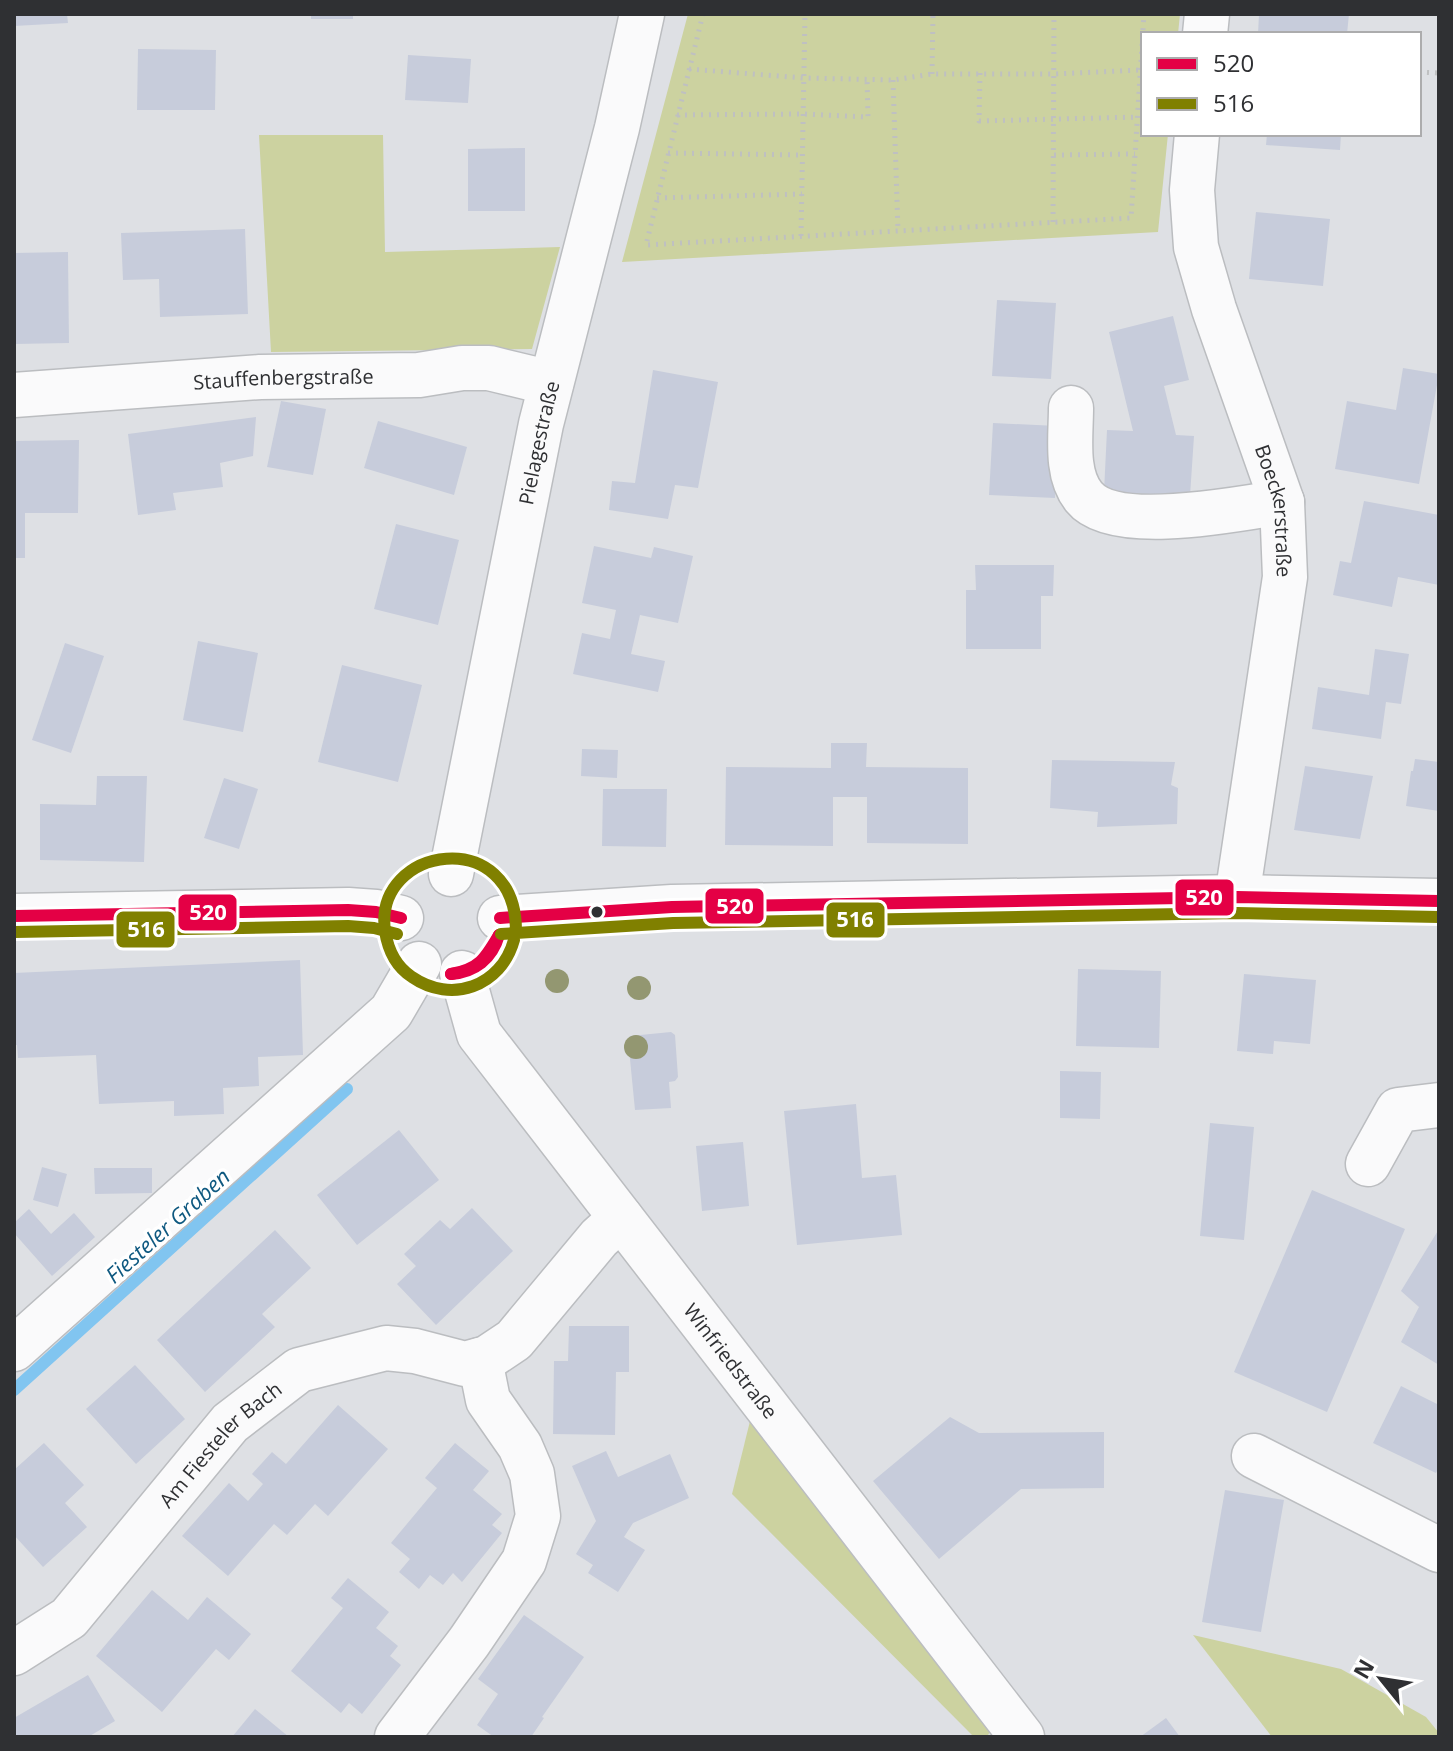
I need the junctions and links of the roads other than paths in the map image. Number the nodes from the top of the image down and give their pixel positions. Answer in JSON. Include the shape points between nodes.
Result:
{"nodes":[{"id":1,"x":642,"y":14,"type":"edge"},
{"id":2,"x":1197,"y":136,"type":"edge"},
{"id":3,"x":551,"y":383,"type":"junction"},
{"id":4,"x":14,"y":395,"type":"edge"},
{"id":5,"x":1071,"y":408,"type":"dead end"},
{"id":6,"x":1282,"y":502,"type":"junction"},
{"id":7,"x":451,"y":874,"type":"junction"},
{"id":8,"x":1237,"y":897,"type":"junction"},
{"id":9,"x":1439,"y":901,"type":"edge"},
{"id":10,"x":14,"y":916,"type":"edge"},
{"id":11,"x":401,"y":918,"type":"junction"},
{"id":12,"x":500,"y":918,"type":"junction"},
{"id":13,"x":419,"y":964,"type":"junction"},
{"id":14,"x":462,"y":973,"type":"junction"},
{"id":15,"x":1439,"y":1105,"type":"edge"},
{"id":16,"x":1368,"y":1164,"type":"dead end"},
{"id":17,"x":621,"y":1218,"type":"junction"},
{"id":18,"x":14,"y":1349,"type":"edge"},
{"id":19,"x":480,"y":1360,"type":"junction"},
{"id":20,"x":1254,"y":1456,"type":"dead end"},
{"id":21,"x":1439,"y":1550,"type":"edge"},
{"id":22,"x":14,"y":1653,"type":"edge"},
{"id":23,"x":397,"y":1737,"type":"edge"},
{"id":24,"x":1022,"y":1737,"type":"edge"}],
"edges":[{"from":1,"to":3,"type":"street","name":"Pielagestraße"},
{"from":2,"to":6,"type":"street","name":"Boeckerstraße","via":[[1192,190],[1196,247]]},
{"from":3,"to":4,"type":"street","name":"Stauffenbergstraße","via":[[489,368],[462,368],[419,375],[260,377]]},
{"from":3,"to":7,"type":"street","name":"Pielagestraße"},
{"from":5,"to":6,"type":"street","via":[[1072,473],[1084,498],[1104,512],[1144,518]]},
{"from":6,"to":8,"type":"street","name":"Boeckerstraße","via":[[1285,577]]},
{"from":7,"to":11,"type":"street","via":[[421,883],[410,894]]},
{"from":7,"to":12,"type":"street","via":[[478,882],[497,905]]},
{"from":8,"to":9,"type":"street"},
{"from":8,"to":12,"type":"street","via":[[672,907]]},
{"from":10,"to":11,"type":"street","via":[[348,910]]},
{"from":11,"to":13,"type":"street","via":[[402,939]]},
{"from":12,"to":14,"type":"street","via":[[500,933],[487,959]]},
{"from":13,"to":14,"type":"street","via":[[432,972]]},
{"from":13,"to":18,"type":"street","via":[[391,1012]]},
{"from":14,"to":17,"type":"street","name":"Winfriedstraße","via":[[479,1034]]},
{"from":15,"to":16,"type":"street","via":[[1398,1110]]},
{"from":17,"to":19,"type":"street","via":[[514,1340]]},
{"from":17,"to":24,"type":"street","name":"Winfriedstraße"},
{"from":19,"to":22,"type":"street","name":"Am Fiesteler Bach","via":[[465,1364],[386,1348],[299,1370],[230,1423],[69,1618]]},
{"from":19,"to":23,"type":"street","via":[[488,1400],[532,1474],[538,1516],[524,1561]]},
{"from":20,"to":21,"type":"street"}]}
